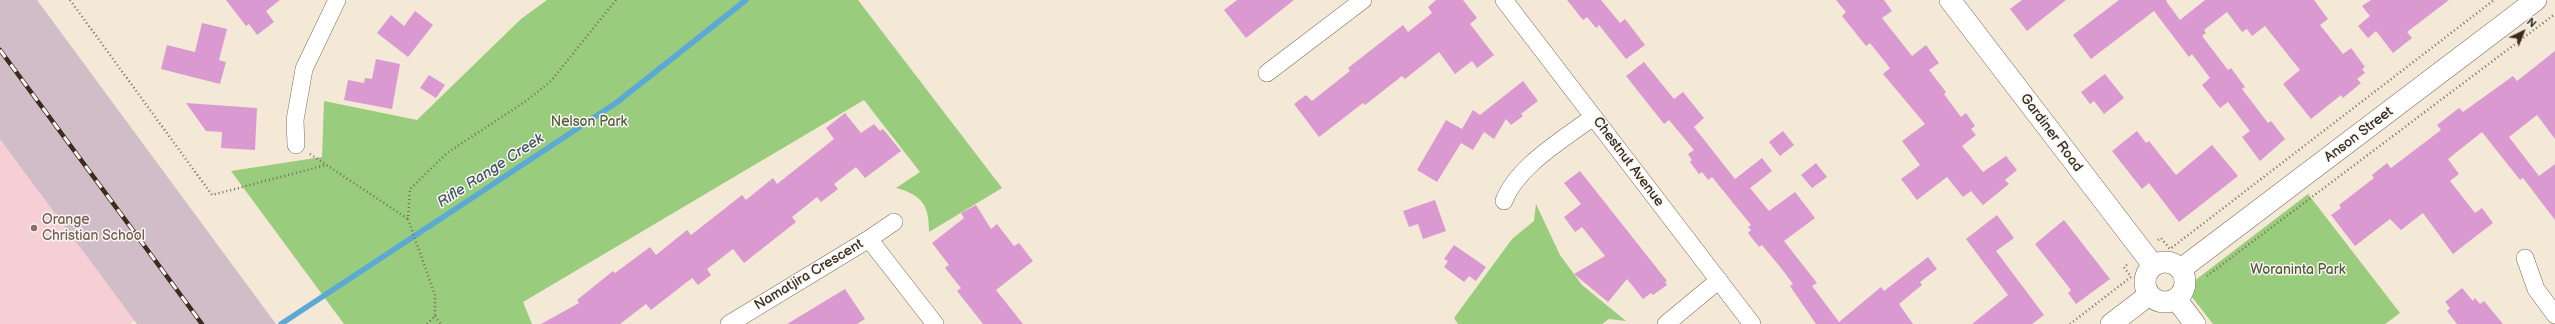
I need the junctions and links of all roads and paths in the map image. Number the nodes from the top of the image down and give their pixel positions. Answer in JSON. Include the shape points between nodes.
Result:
{"nodes":[{"id":1,"x":70,"y":0,"type":"edge"},
{"id":2,"x":337,"y":0,"type":"edge"},
{"id":3,"x":616,"y":0,"type":"edge"},
{"id":4,"x":1363,"y":0,"type":"edge"},
{"id":5,"x":1504,"y":0,"type":"edge"},
{"id":6,"x":1950,"y":0,"type":"edge"},
{"id":7,"x":2494,"y":0,"type":"edge"},
{"id":8,"x":2536,"y":0,"type":"edge"},
{"id":9,"x":2555,"y":14,"type":"edge"},
{"id":10,"x":1267,"y":73,"type":"dead end"},
{"id":11,"x":1593,"y":116,"type":"junction"},
{"id":12,"x":296,"y":145,"type":"joint"},
{"id":13,"x":326,"y":165,"type":"junction"},
{"id":14,"x":1504,"y":201,"type":"dead end"},
{"id":15,"x":408,"y":219,"type":"junction"},
{"id":16,"x":894,"y":222,"type":"dead end"},
{"id":17,"x":869,"y":239,"type":"junction"},
{"id":18,"x":2525,"y":258,"type":"dead end"},
{"id":19,"x":2148,"y":259,"type":"junction"},
{"id":20,"x":2181,"y":269,"type":"junction"},
{"id":21,"x":2207,"y":276,"type":"dead end"},
{"id":22,"x":1719,"y":280,"type":"junction"},
{"id":23,"x":2149,"y":295,"type":"junction"},
{"id":24,"x":2176,"y":299,"type":"junction"},
{"id":25,"x":2555,"y":315,"type":"edge"},
{"id":26,"x":435,"y":316,"type":"junction"},
{"id":27,"x":427,"y":324,"type":"edge"},
{"id":28,"x":441,"y":324,"type":"edge"},
{"id":29,"x":729,"y":324,"type":"edge"},
{"id":30,"x":934,"y":324,"type":"edge"},
{"id":31,"x":1666,"y":324,"type":"edge"},
{"id":32,"x":1752,"y":324,"type":"edge"},
{"id":33,"x":2070,"y":324,"type":"edge"},
{"id":34,"x":2111,"y":324,"type":"edge"},
{"id":35,"x":2195,"y":324,"type":"edge"}],
"edges":[{"from":1,"to":13,"type":"path","via":[[212,195]]},
{"from":2,"to":12,"type":"street","via":[[304,69],[295,120]]},
{"from":3,"to":15,"type":"path","via":[[551,81],[526,101],[447,153],[410,189]]},
{"from":4,"to":10,"type":"street"},
{"from":5,"to":11,"type":"street","name":"Chestnut Avenue"},
{"from":6,"to":19,"type":"street","name":"Gardiner Road"},
{"from":7,"to":19,"type":"path","via":[[2170,249],[2161,238]]},
{"from":8,"to":20,"type":"street","name":"Anson Street"},
{"from":9,"to":21,"type":"path"},
{"from":11,"to":14,"type":"street","via":[[1529,166],[1508,190]]},
{"from":11,"to":22,"type":"street","name":"Chestnut Avenue"},
{"from":12,"to":13,"type":"path"},
{"from":13,"to":15,"type":"path"},
{"from":15,"to":26,"type":"path","via":[[435,295]]},
{"from":16,"to":17,"type":"street","name":"Namatjira Crescent"},
{"from":17,"to":29,"type":"street","name":"Namatjira Crescent"},
{"from":17,"to":30,"type":"street","name":"Namatjira Crescent"},
{"from":18,"to":25,"type":"street","via":[[2536,289]]},
{"from":19,"to":20,"type":"street","via":[[2168,262]]},
{"from":19,"to":23,"type":"street","via":[[2144,287]]},
{"from":19,"to":33,"type":"path","via":[[2124,267],[2131,277]]},
{"from":20,"to":24,"type":"street","via":[[2184,287]]},
{"from":22,"to":31,"type":"street"},
{"from":22,"to":32,"type":"street","name":"Chestnut Avenue"},
{"from":23,"to":24,"type":"street","via":[[2163,302]]},
{"from":23,"to":34,"type":"street"},
{"from":24,"to":35,"type":"street"},
{"from":26,"to":27,"type":"path"},
{"from":26,"to":28,"type":"path"}]}
